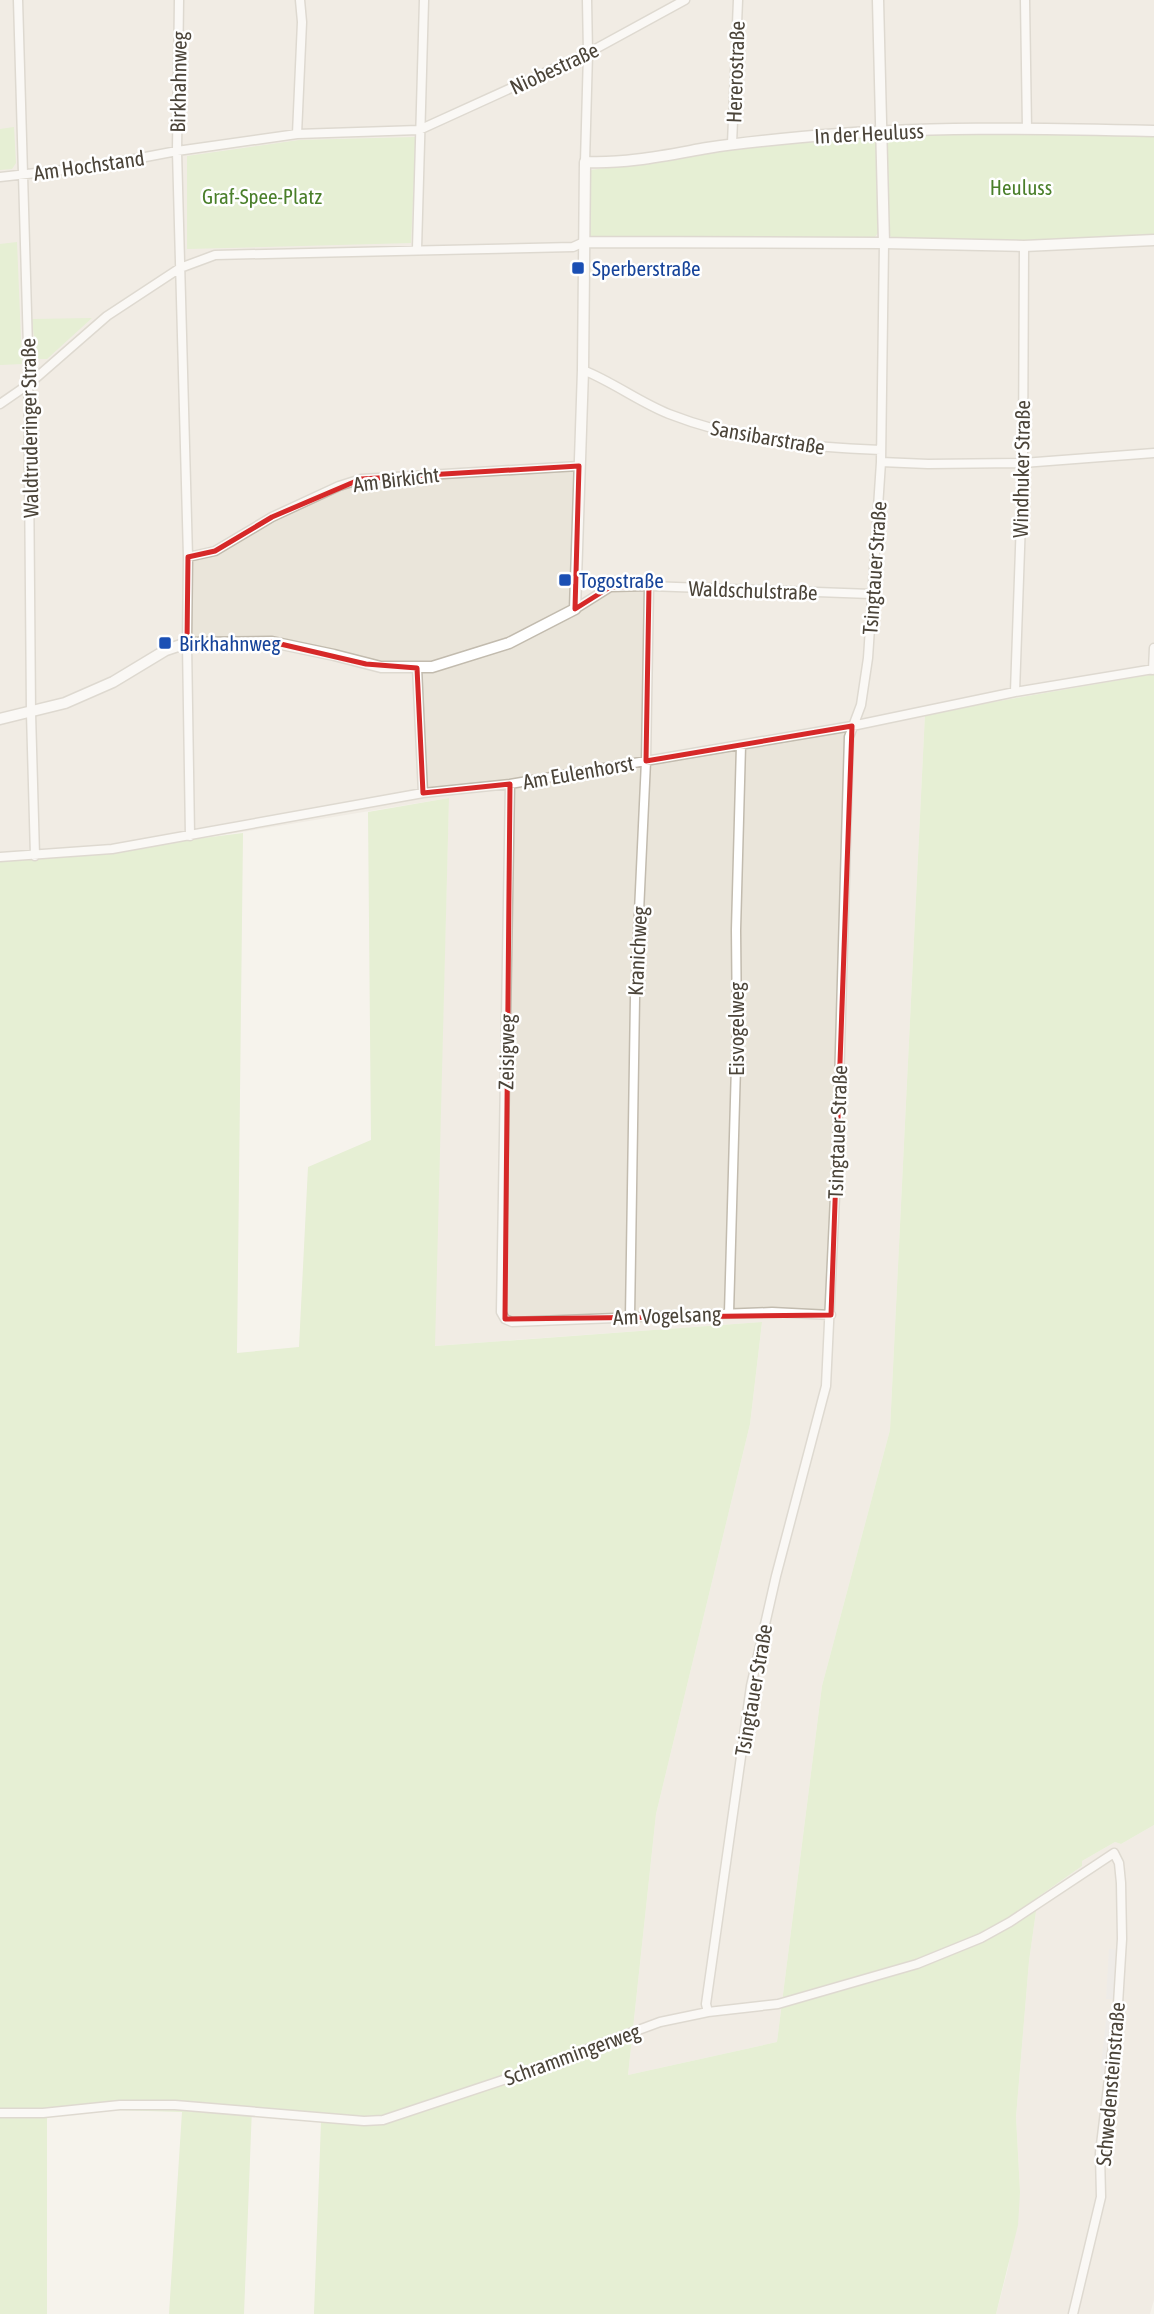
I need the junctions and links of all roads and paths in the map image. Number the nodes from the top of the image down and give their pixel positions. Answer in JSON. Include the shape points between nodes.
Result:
{"nodes":[{"id":1,"x":18,"y":0,"type":"edge"},
{"id":2,"x":179,"y":0,"type":"edge"},
{"id":3,"x":300,"y":0,"type":"edge"},
{"id":4,"x":424,"y":0,"type":"edge"},
{"id":5,"x":587,"y":0,"type":"edge"},
{"id":6,"x":685,"y":0,"type":"edge"},
{"id":7,"x":738,"y":0,"type":"edge"},
{"id":8,"x":878,"y":0,"type":"edge"},
{"id":9,"x":1025,"y":0,"type":"edge"},
{"id":10,"x":589,"y":53,"type":"junction"},
{"id":11,"x":1027,"y":128,"type":"junction"},
{"id":12,"x":419,"y":130,"type":"junction"},
{"id":13,"x":881,"y":131,"type":"junction"},
{"id":14,"x":1154,"y":131,"type":"edge"},
{"id":15,"x":297,"y":134,"type":"junction"},
{"id":16,"x":732,"y":144,"type":"junction"},
{"id":17,"x":177,"y":151,"type":"junction"},
{"id":18,"x":586,"y":162,"type":"junction"},
{"id":19,"x":24,"y":175,"type":"junction"},
{"id":20,"x":0,"y":177,"type":"edge"},
{"id":21,"x":1154,"y":240,"type":"edge"},
{"id":22,"x":584,"y":242,"type":"junction"},
{"id":23,"x":884,"y":243,"type":"junction"},
{"id":24,"x":1024,"y":246,"type":"junction"},
{"id":25,"x":416,"y":249,"type":"junction"},
{"id":26,"x":180,"y":268,"type":"junction"},
{"id":27,"x":583,"y":370,"type":"junction"},
{"id":28,"x":29,"y":384,"type":"junction"},
{"id":29,"x":0,"y":404,"type":"edge"},
{"id":30,"x":881,"y":450,"type":"junction"},
{"id":31,"x":1154,"y":453,"type":"edge"},
{"id":32,"x":881,"y":461,"type":"junction"},
{"id":33,"x":1023,"y":464,"type":"junction"},
{"id":34,"x":579,"y":466,"type":"junction"},
{"id":35,"x":188,"y":556,"type":"junction"},
{"id":36,"x":649,"y":586,"type":"junction"},
{"id":37,"x":872,"y":594,"type":"junction"},
{"id":38,"x":575,"y":609,"type":"junction"},
{"id":39,"x":187,"y":643,"type":"junction"},
{"id":40,"x":1154,"y":648,"type":"edge"},
{"id":41,"x":417,"y":668,"type":"junction"},
{"id":42,"x":1154,"y":669,"type":"edge"},
{"id":43,"x":1015,"y":692,"type":"junction"},
{"id":44,"x":31,"y":713,"type":"junction"},
{"id":45,"x":0,"y":719,"type":"edge"},
{"id":46,"x":852,"y":726,"type":"junction"},
{"id":47,"x":741,"y":745,"type":"junction"},
{"id":48,"x":646,"y":761,"type":"junction"},
{"id":49,"x":510,"y":784,"type":"junction"},
{"id":50,"x":423,"y":793,"type":"junction"},
{"id":51,"x":190,"y":836,"type":"junction"},
{"id":52,"x":35,"y":856,"type":"junction"},
{"id":53,"x":0,"y":858,"type":"edge"},
{"id":54,"x":729,"y":1313,"type":"junction"},
{"id":55,"x":831,"y":1315,"type":"junction"},
{"id":56,"x":630,"y":1317,"type":"junction"},
{"id":57,"x":505,"y":1319,"type":"joint"},
{"id":58,"x":1114,"y":1853,"type":"joint"},
{"id":59,"x":708,"y":2012,"type":"junction"},
{"id":60,"x":0,"y":2113,"type":"edge"},
{"id":61,"x":1073,"y":2314,"type":"edge"}],
"edges":[{"from":1,"to":19,"type":"street","name":"Waldtruderinger Straße"},
{"from":2,"to":17,"type":"street","name":"Birkhahnweg"},
{"from":3,"to":15,"type":"street"},
{"from":4,"to":12,"type":"street"},
{"from":5,"to":10,"type":"street"},
{"from":6,"to":10,"type":"street","name":"Niobestraße"},
{"from":7,"to":16,"type":"street","name":"Hererostraße"},
{"from":8,"to":13,"type":"street"},
{"from":9,"to":11,"type":"street"},
{"from":10,"to":12,"type":"street","name":"Niobestraße"},
{"from":10,"to":18,"type":"street"},
{"from":11,"to":13,"type":"street","name":"In der Heuluss"},
{"from":11,"to":14,"type":"street","name":"In der Heuluss"},
{"from":12,"to":15,"type":"street"},
{"from":12,"to":25,"type":"street"},
{"from":13,"to":16,"type":"street","name":"In der Heuluss"},
{"from":13,"to":23,"type":"street"},
{"from":15,"to":17,"type":"street"},
{"from":16,"to":18,"type":"street","name":"In der Heuluss","via":[[657,157]]},
{"from":17,"to":19,"type":"street","name":"Am Hochstand"},
{"from":17,"to":26,"type":"street","name":"Birkhahnweg"},
{"from":18,"to":22,"type":"street"},
{"from":19,"to":20,"type":"street","name":"Am Hochstand"},
{"from":19,"to":28,"type":"street","name":"Waldtruderinger Straße"},
{"from":21,"to":24,"type":"street"},
{"from":22,"to":23,"type":"street"},
{"from":22,"to":25,"type":"street","via":[[573,247]]},
{"from":22,"to":27,"type":"street"},
{"from":23,"to":24,"type":"street"},
{"from":23,"to":30,"type":"street","name":"Tsingtauer Straße"},
{"from":24,"to":33,"type":"street","name":"Windhuker Straße"},
{"from":25,"to":26,"type":"street","via":[[215,255]]},
{"from":26,"to":28,"type":"street","via":[[107,316]]},
{"from":26,"to":35,"type":"street","name":"Birkhahnweg"},
{"from":27,"to":30,"type":"street","name":"Sansibarstraße","via":[[666,412],[719,431],[788,444]]},
{"from":27,"to":34,"type":"street"},
{"from":28,"to":29,"type":"street"},
{"from":28,"to":44,"type":"street","name":"Waldtruderinger Straße"},
{"from":30,"to":32,"type":"street","name":"Tsingtauer Straße"},
{"from":31,"to":33,"type":"street"},
{"from":32,"to":33,"type":"street"},
{"from":32,"to":37,"type":"street","name":"Tsingtauer Straße"},
{"from":33,"to":43,"type":"street","name":"Windhuker Straße"},
{"from":34,"to":35,"type":"street","name":"Am Birkicht","via":[[361,479],[254,526],[215,551]]},
{"from":34,"to":38,"type":"street"},
{"from":35,"to":39,"type":"street","name":"Birkhahnweg"},
{"from":36,"to":37,"type":"street","name":"Waldschulstraße"},
{"from":36,"to":38,"type":"street","name":"Waldschulstraße","via":[[610,587]]},
{"from":36,"to":48,"type":"street","name":"Kranichweg"},
{"from":37,"to":46,"type":"street","name":"Tsingtauer Straße","via":[[868,659],[861,705]]},
{"from":38,"to":41,"type":"street","name":"Waldschulstraße","via":[[496,648]]},
{"from":39,"to":41,"type":"street","name":"Waldschulstraße","via":[[271,642],[366,664]]},
{"from":39,"to":44,"type":"street","name":"Waldschulstraße","via":[[90,692]]},
{"from":39,"to":51,"type":"street","name":"Birkhahnweg"},
{"from":40,"to":42,"type":"street"},
{"from":41,"to":50,"type":"street"},
{"from":42,"to":43,"type":"street","name":"Am Eulenhorst"},
{"from":43,"to":46,"type":"street","name":"Am Eulenhorst"},
{"from":44,"to":45,"type":"street","name":"Waldschulstraße"},
{"from":44,"to":52,"type":"street","name":"Waldtruderinger Straße"},
{"from":46,"to":47,"type":"street","name":"Am Eulenhorst"},
{"from":46,"to":55,"type":"street","name":"Tsingtauer Straße"},
{"from":47,"to":48,"type":"street","name":"Am Eulenhorst"},
{"from":47,"to":54,"type":"street","name":"Eisvogelweg"},
{"from":48,"to":49,"type":"street","name":"Am Eulenhorst"},
{"from":48,"to":56,"type":"street","name":"Kranichweg","via":[[635,998]]},
{"from":49,"to":50,"type":"street","name":"Am Eulenhorst"},
{"from":49,"to":57,"type":"street","name":"Zeisigweg","via":[[501,1312]]},
{"from":50,"to":51,"type":"street","name":"Am Eulenhorst"},
{"from":51,"to":52,"type":"street","name":"Am Eulenhorst"},
{"from":52,"to":53,"type":"street","name":"Am Eulenhorst"},
{"from":54,"to":55,"type":"street","name":"Am Vogelsang"},
{"from":54,"to":56,"type":"street","name":"Am Vogelsang"},
{"from":55,"to":59,"type":"street","name":"Tsingtauer Straße","via":[[826,1386],[751,1686]]},
{"from":56,"to":57,"type":"street","name":"Am Vogelsang"},
{"from":58,"to":59,"type":"street","name":"Schrammingerweg","via":[[1010,1922],[917,1964],[778,2004]]},
{"from":58,"to":61,"type":"street","name":"Schwedensteinstraße","via":[[1121,1883],[1122,1939],[1100,2153],[1101,2197]]},
{"from":59,"to":60,"type":"street","name":"Schrammingerweg","via":[[660,2022],[383,2120],[175,2105]]}]}
